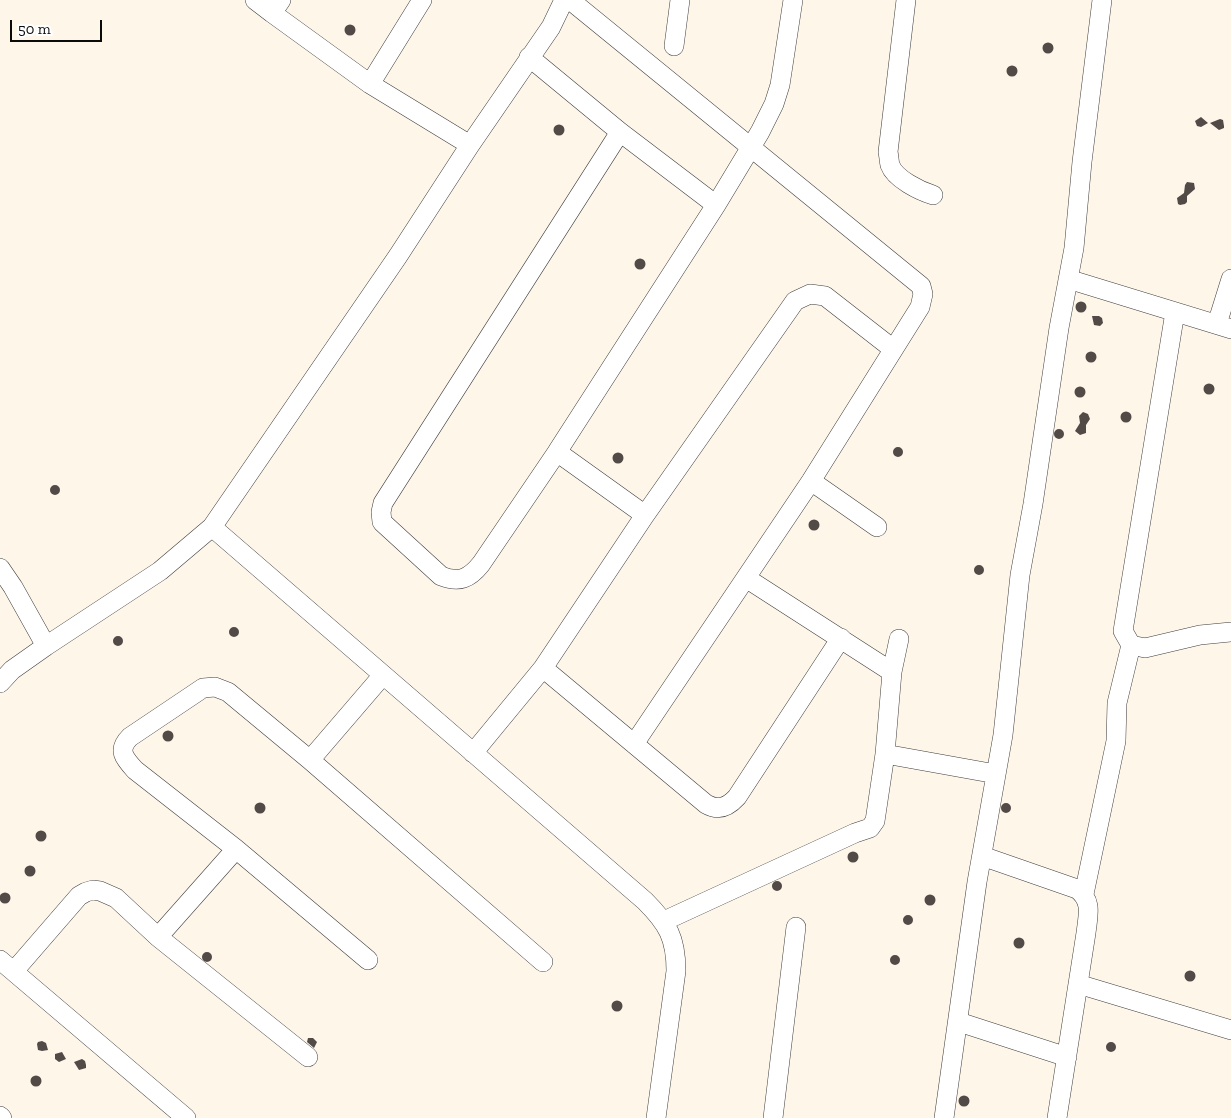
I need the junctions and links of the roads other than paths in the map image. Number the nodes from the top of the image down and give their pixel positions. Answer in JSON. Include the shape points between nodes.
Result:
{"nodes":[{"id":1,"x":255,"y":0,"type":"edge"},
{"id":2,"x":422,"y":0,"type":"edge"},
{"id":3,"x":564,"y":0,"type":"edge"},
{"id":4,"x":570,"y":0,"type":"edge"},
{"id":5,"x":680,"y":0,"type":"edge"},
{"id":6,"x":793,"y":0,"type":"edge"},
{"id":7,"x":906,"y":0,"type":"edge"},
{"id":8,"x":1102,"y":0,"type":"edge"},
{"id":9,"x":277,"y":6,"type":"edge"},
{"id":10,"x":674,"y":46,"type":"dead end"},
{"id":11,"x":529,"y":57,"type":"junction"},
{"id":12,"x":370,"y":84,"type":"junction"},
{"id":13,"x":620,"y":132,"type":"junction"},
{"id":14,"x":470,"y":145,"type":"junction"},
{"id":15,"x":750,"y":148,"type":"junction"},
{"id":16,"x":933,"y":195,"type":"dead end"},
{"id":17,"x":716,"y":205,"type":"junction"},
{"id":18,"x":1068,"y":279,"type":"junction"},
{"id":19,"x":1231,"y":279,"type":"edge"},
{"id":20,"x":1175,"y":312,"type":"junction"},
{"id":21,"x":1224,"y":326,"type":"edge"},
{"id":22,"x":893,"y":349,"type":"junction"},
{"id":23,"x":557,"y":452,"type":"junction"},
{"id":24,"x":811,"y":481,"type":"junction"},
{"id":25,"x":645,"y":515,"type":"junction"},
{"id":26,"x":212,"y":527,"type":"junction"},
{"id":27,"x":877,"y":527,"type":"dead end"},
{"id":28,"x":0,"y":568,"type":"edge"},
{"id":29,"x":746,"y":578,"type":"junction"},
{"id":30,"x":1231,"y":632,"type":"edge"},
{"id":31,"x":841,"y":638,"type":"junction"},
{"id":32,"x":899,"y":639,"type":"dead end"},
{"id":33,"x":1131,"y":645,"type":"junction"},
{"id":34,"x":46,"y":646,"type":"junction"},
{"id":35,"x":543,"y":668,"type":"junction"},
{"id":36,"x":892,"y":672,"type":"junction"},
{"id":37,"x":383,"y":675,"type":"junction"},
{"id":38,"x":0,"y":683,"type":"edge"},
{"id":39,"x":634,"y":744,"type":"junction"},
{"id":40,"x":473,"y":753,"type":"junction"},
{"id":41,"x":885,"y":754,"type":"junction"},
{"id":42,"x":310,"y":760,"type":"junction"},
{"id":43,"x":996,"y":774,"type":"junction"},
{"id":44,"x":236,"y":849,"type":"junction"},
{"id":45,"x":982,"y":856,"type":"junction"},
{"id":46,"x":1084,"y":894,"type":"junction"},
{"id":47,"x":664,"y":921,"type":"junction"},
{"id":48,"x":796,"y":927,"type":"dead end"},
{"id":49,"x":158,"y":937,"type":"junction"},
{"id":50,"x":368,"y":960,"type":"dead end"},
{"id":51,"x":543,"y":962,"type":"dead end"},
{"id":52,"x":7,"y":965,"type":"edge"},
{"id":53,"x":1078,"y":984,"type":"junction"},
{"id":54,"x":959,"y":1022,"type":"junction"},
{"id":55,"x":1231,"y":1030,"type":"edge"},
{"id":56,"x":1066,"y":1056,"type":"junction"},
{"id":57,"x":308,"y":1057,"type":"dead end"},
{"id":58,"x":186,"y":1118,"type":"edge"},
{"id":59,"x":656,"y":1118,"type":"edge"},
{"id":60,"x":773,"y":1118,"type":"edge"},
{"id":61,"x":944,"y":1118,"type":"edge"},
{"id":62,"x":1057,"y":1118,"type":"edge"}],
"edges":[{"from":1,"to":9,"type":"street"},
{"from":2,"to":12,"type":"street"},
{"from":3,"to":11,"type":"street","via":[[551,27]]},
{"from":4,"to":15,"type":"street"},
{"from":5,"to":10,"type":"street"},
{"from":6,"to":15,"type":"street","via":[[780,85],[774,104]]},
{"from":7,"to":16,"type":"street","via":[[888,152],[890,166],[897,174]]},
{"from":8,"to":18,"type":"street"},
{"from":9,"to":12,"type":"street"},
{"from":11,"to":13,"type":"street"},
{"from":11,"to":14,"type":"street"},
{"from":12,"to":14,"type":"street"},
{"from":13,"to":17,"type":"street"},
{"from":13,"to":23,"type":"street","via":[[382,503],[382,522],[441,576],[466,578],[481,564]]},
{"from":14,"to":26,"type":"street"},
{"from":15,"to":17,"type":"street"},
{"from":15,"to":22,"type":"street","via":[[921,286],[920,307]]},
{"from":17,"to":23,"type":"street"},
{"from":18,"to":20,"type":"street"},
{"from":18,"to":43,"type":"street","via":[[1020,575]]},
{"from":19,"to":21,"type":"street"},
{"from":20,"to":21,"type":"street"},
{"from":20,"to":33,"type":"street","via":[[1123,624],[1124,636]]},
{"from":22,"to":24,"type":"street"},
{"from":22,"to":25,"type":"street","via":[[825,296],[810,294],[796,301]]},
{"from":23,"to":25,"type":"street"},
{"from":24,"to":27,"type":"street"},
{"from":24,"to":29,"type":"street"},
{"from":25,"to":35,"type":"street"},
{"from":26,"to":34,"type":"street","via":[[160,571]]},
{"from":26,"to":37,"type":"street"},
{"from":28,"to":34,"type":"street"},
{"from":29,"to":31,"type":"street"},
{"from":29,"to":39,"type":"street"},
{"from":30,"to":33,"type":"street","via":[[1200,635],[1145,648]]},
{"from":31,"to":36,"type":"street"},
{"from":31,"to":39,"type":"street","via":[[737,797],[726,806],[713,808],[706,804]]},
{"from":32,"to":36,"type":"street"},
{"from":33,"to":46,"type":"street","via":[[1117,703],[1116,741]]},
{"from":34,"to":38,"type":"street","via":[[12,670]]},
{"from":35,"to":39,"type":"street"},
{"from":35,"to":40,"type":"street"},
{"from":36,"to":41,"type":"street"},
{"from":37,"to":40,"type":"street"},
{"from":37,"to":42,"type":"street"},
{"from":40,"to":47,"type":"street","via":[[645,900]]},
{"from":41,"to":43,"type":"street"},
{"from":41,"to":47,"type":"street","via":[[877,812],[870,828]]},
{"from":42,"to":44,"type":"street","via":[[234,696],[211,687],[197,690],[125,742],[124,756],[135,770]]},
{"from":42,"to":51,"type":"street"},
{"from":43,"to":45,"type":"street"},
{"from":44,"to":49,"type":"street"},
{"from":44,"to":50,"type":"street"},
{"from":45,"to":46,"type":"street"},
{"from":45,"to":54,"type":"street"},
{"from":46,"to":53,"type":"street","via":[[1089,912]]},
{"from":47,"to":59,"type":"street","via":[[672,935],[676,971]]},
{"from":48,"to":60,"type":"street"},
{"from":49,"to":52,"type":"street","via":[[116,898],[100,891],[86,892]]},
{"from":49,"to":57,"type":"street"},
{"from":52,"to":58,"type":"street"},
{"from":53,"to":55,"type":"street"},
{"from":53,"to":56,"type":"street"},
{"from":54,"to":56,"type":"street"},
{"from":54,"to":61,"type":"street"},
{"from":56,"to":62,"type":"street"}]}
